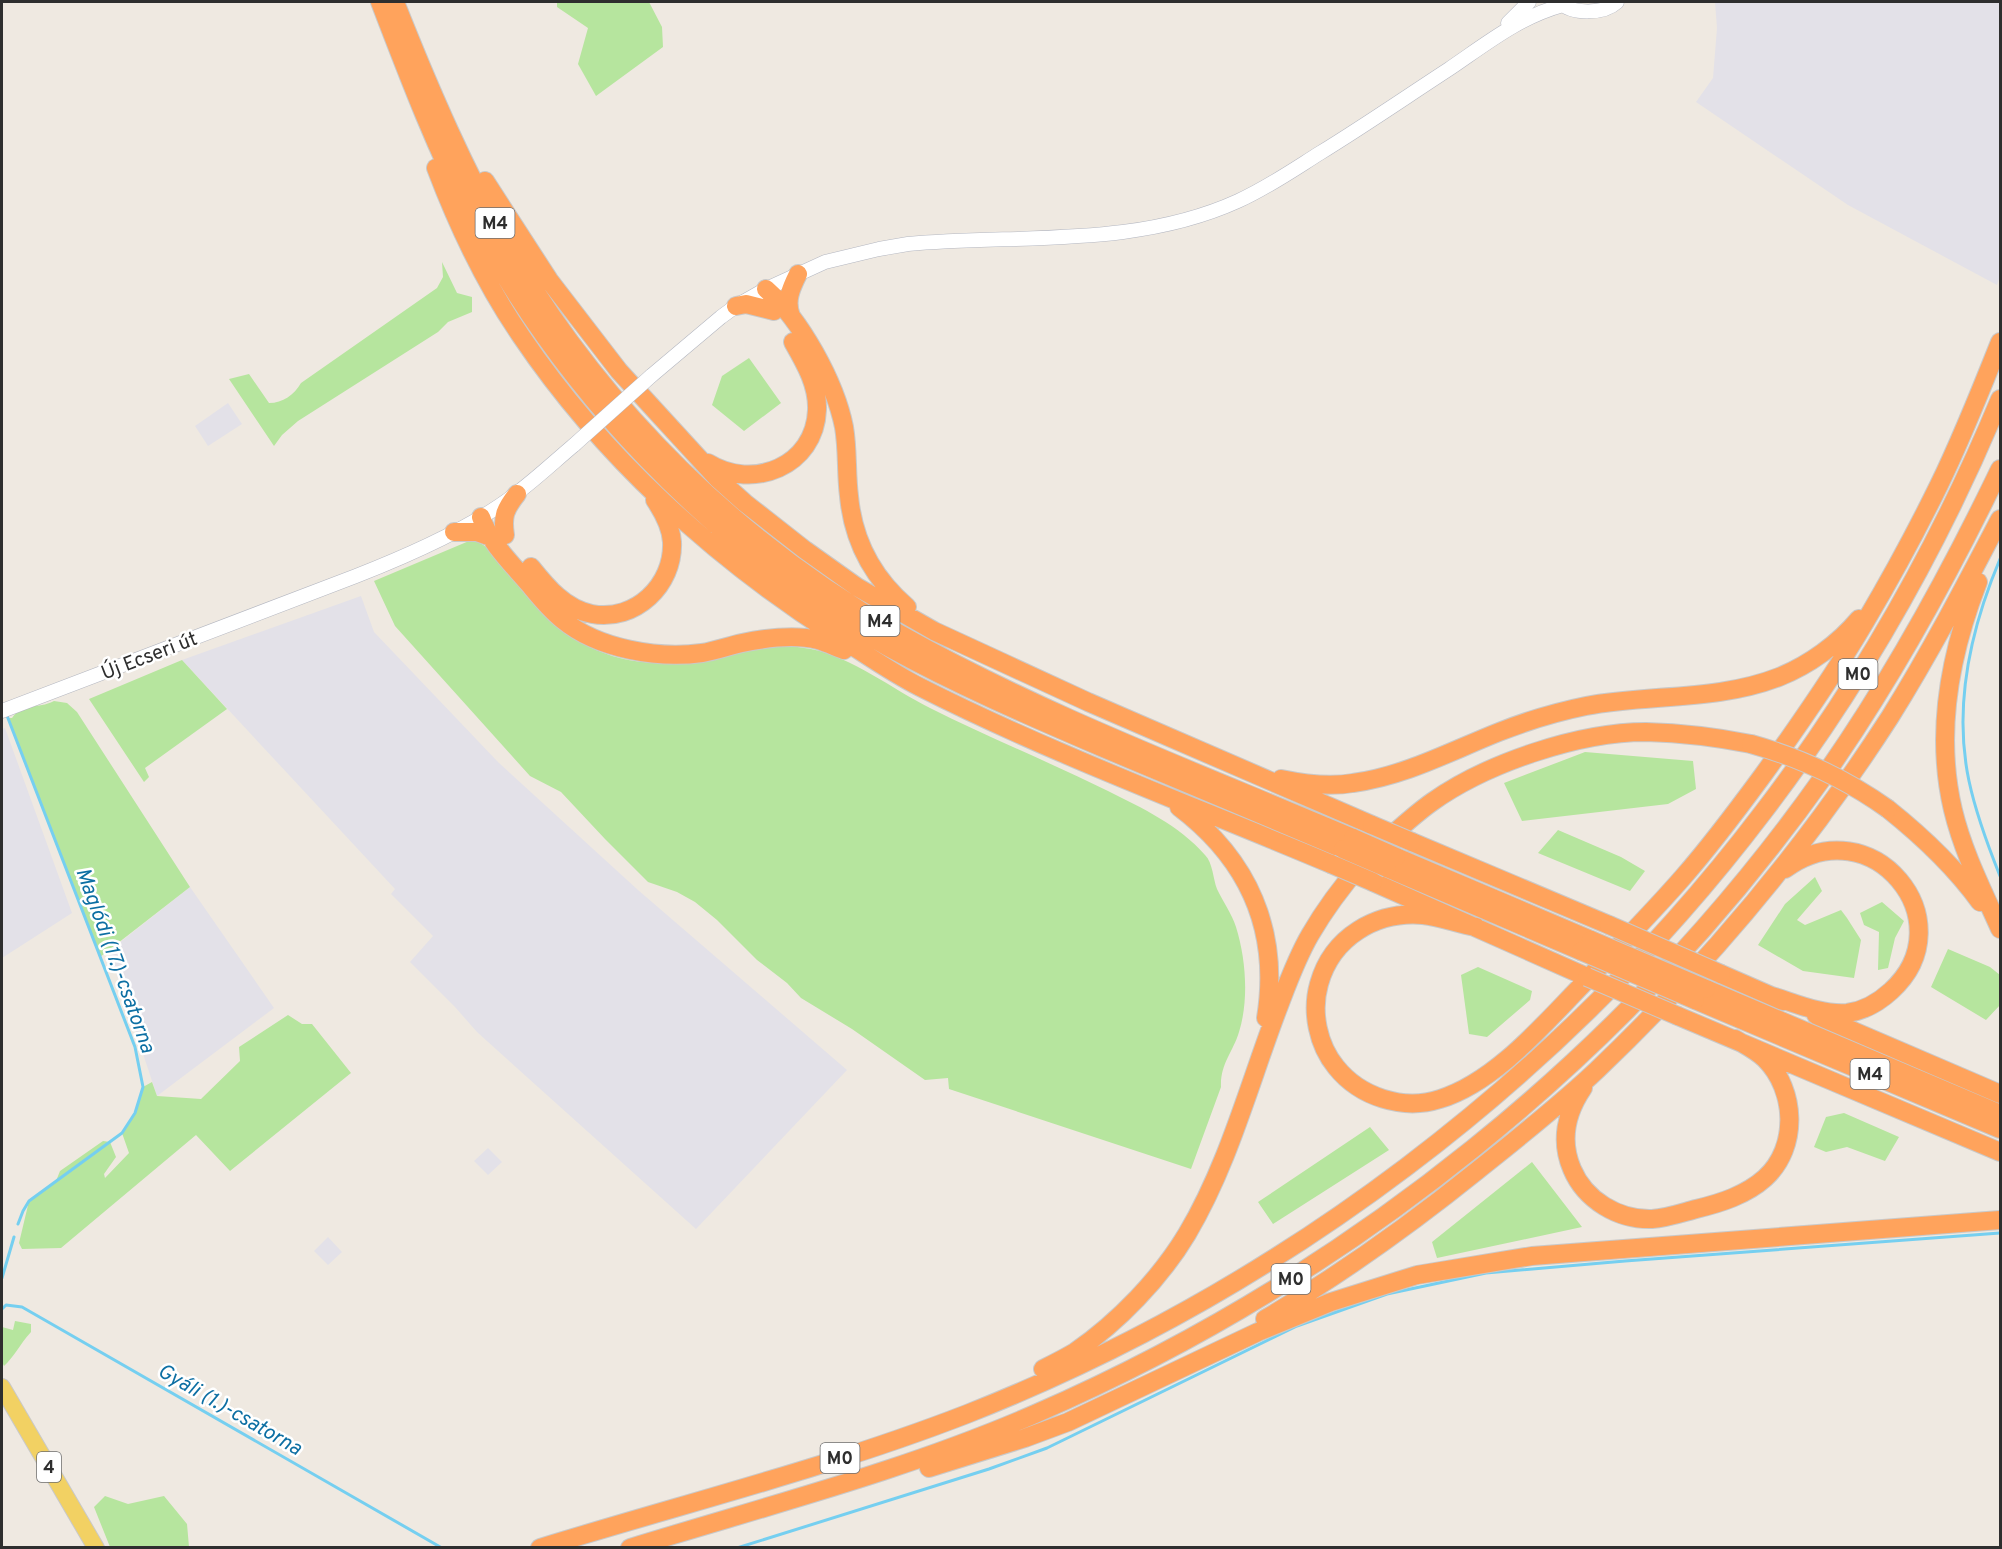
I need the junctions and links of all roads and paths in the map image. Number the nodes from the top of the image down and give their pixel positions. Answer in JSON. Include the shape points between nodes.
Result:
{"nodes":[{"id":1,"x":380,"y":2,"type":"edge"},
{"id":2,"x":395,"y":2,"type":"edge"},
{"id":3,"x":1529,"y":2,"type":"edge"},
{"id":4,"x":1617,"y":2,"type":"edge"},
{"id":5,"x":1561,"y":3,"type":"edge"},
{"id":6,"x":1496,"y":35,"type":"junction"},
{"id":7,"x":412,"y":64,"type":"junction"},
{"id":8,"x":798,"y":274,"type":"junction"},
{"id":9,"x":766,"y":289,"type":"junction"},
{"id":10,"x":736,"y":306,"type":"junction"},
{"id":11,"x":783,"y":314,"type":"junction"},
{"id":12,"x":2001,"y":342,"type":"edge"},
{"id":13,"x":2001,"y":399,"type":"edge"},
{"id":14,"x":695,"y":454,"type":"junction"},
{"id":15,"x":2001,"y":469,"type":"edge"},
{"id":16,"x":645,"y":485,"type":"junction"},
{"id":17,"x":517,"y":494,"type":"junction"},
{"id":18,"x":482,"y":517,"type":"junction"},
{"id":19,"x":2001,"y":521,"type":"edge"},
{"id":20,"x":454,"y":532,"type":"junction"},
{"id":21,"x":498,"y":536,"type":"junction"},
{"id":22,"x":1889,"y":579,"type":"junction"},
{"id":23,"x":934,"y":631,"type":"junction"},
{"id":24,"x":878,"y":662,"type":"junction"},
{"id":25,"x":8,"y":709,"type":"edge"},
{"id":26,"x":1221,"y":760,"type":"junction"},
{"id":27,"x":1156,"y":792,"type":"junction"},
{"id":28,"x":1775,"y":878,"type":"junction"},
{"id":29,"x":1476,"y":927,"type":"junction"},
{"id":30,"x":2001,"y":930,"type":"edge"},
{"id":31,"x":1701,"y":994,"type":"junction"},
{"id":32,"x":1772,"y":996,"type":"junction"},
{"id":33,"x":1735,"y":1039,"type":"junction"},
{"id":34,"x":1257,"y":1064,"type":"junction"},
{"id":35,"x":1595,"y":1072,"type":"junction"},
{"id":36,"x":2001,"y":1094,"type":"edge"},
{"id":37,"x":2001,"y":1114,"type":"edge"},
{"id":38,"x":2001,"y":1129,"type":"edge"},
{"id":39,"x":2001,"y":1152,"type":"edge"},
{"id":40,"x":2001,"y":1220,"type":"edge"},
{"id":41,"x":1183,"y":1366,"type":"junction"},
{"id":42,"x":2,"y":1387,"type":"edge"},
{"id":43,"x":966,"y":1414,"type":"junction"},
{"id":44,"x":810,"y":1495,"type":"junction"},
{"id":45,"x":96,"y":1548,"type":"edge"},
{"id":46,"x":540,"y":1548,"type":"edge"},
{"id":47,"x":630,"y":1548,"type":"edge"}],
"edges":[{"from":1,"to":7,"type":"highway","number":"M4"},
{"from":2,"to":7,"type":"highway","number":"M4"},
{"from":3,"to":6,"type":"main road"},
{"from":4,"to":5,"type":"main road","via":[[1599,11],[1579,10]]},
{"from":5,"to":6,"type":"main road"},
{"from":6,"to":8,"type":"main road","name":"Új Ecseri út","via":[[1268,186],[1208,214],[1115,234],[908,244],[825,262]]},
{"from":7,"to":14,"type":"highway","via":[[437,85],[465,148],[549,280],[619,371]]},
{"from":7,"to":16,"type":"highway","via":[[406,89],[460,226],[499,300],[568,400]]},
{"from":7,"to":31,"type":"highway","number":"M4","bridge":true,"via":[[518,264],[592,370],[689,476],[799,569],[847,602],[952,662],[1348,844]]},
{"from":8,"to":9,"type":"main road","name":"Új Ecseri út"},
{"from":8,"to":11,"type":"highway","via":[[789,296],[789,309]]},
{"from":9,"to":10,"type":"main road","name":"Új Ecseri út"},
{"from":9,"to":11,"type":"highway"},
{"from":10,"to":11,"type":"highway","via":[[746,304]]},
{"from":10,"to":17,"type":"main road","name":"Új Ecseri út","bridge":true},
{"from":11,"to":14,"type":"highway","via":[[814,388],[817,411],[810,438],[795,457],[764,474],[724,470]]},
{"from":11,"to":23,"type":"highway","via":[[822,367],[837,402],[847,451],[850,510],[863,551],[892,594]]},
{"from":12,"to":22,"type":"highway","via":[[1940,484]]},
{"from":13,"to":43,"type":"highway","number":"M0","via":[[1940,531],[1841,701],[1763,813],[1603,996],[1462,1123],[1306,1238],[1126,1342]]},
{"from":14,"to":23,"type":"highway","via":[[745,503],[805,550],[857,587]]},
{"from":15,"to":44,"type":"highway","number":"M0","via":[[1927,612],[1822,778],[1693,939],[1576,1059],[1511,1117],[1373,1225],[1271,1291],[1166,1351],[976,1438]]},
{"from":16,"to":21,"type":"highway","via":[[669,526],[672,553],[660,586],[652,595],[617,614],[592,614],[566,603]]},
{"from":16,"to":24,"type":"highway","via":[[746,573]]},
{"from":17,"to":18,"type":"main road","name":"Új Ecseri út"},
{"from":17,"to":21,"type":"highway","via":[[505,513]]},
{"from":18,"to":20,"type":"main road","name":"Új Ecseri út"},
{"from":18,"to":21,"type":"highway","via":[[485,527]]},
{"from":19,"to":28,"type":"highway","via":[[1890,716]]},
{"from":19,"to":30,"type":"highway","via":[[1971,599],[1957,649],[1945,722],[1946,771],[1953,811]]},
{"from":20,"to":21,"type":"highway","via":[[477,531]]},
{"from":20,"to":25,"type":"main road","name":"Új Ecseri út","via":[[362,574]]},
{"from":21,"to":24,"type":"highway","via":[[540,598],[564,621],[592,637],[631,651],[702,653],[778,637],[817,640]]},
{"from":22,"to":26,"type":"highway","via":[[1853,626],[1820,655],[1797,670],[1756,685],[1569,710],[1499,732],[1411,769],[1350,784],[1278,779]]},
{"from":22,"to":29,"type":"highway","via":[[1799,726],[1719,833],[1653,911],[1535,1032],[1481,1078],[1440,1099],[1415,1103],[1389,1101],[1353,1084],[1331,1060],[1316,1021],[1319,984],[1334,953],[1362,927],[1397,915],[1431,917]]},
{"from":23,"to":26,"type":"highway"},
{"from":24,"to":27,"type":"highway","via":[[982,717]]},
{"from":26,"to":32,"type":"highway","bridge":true},
{"from":27,"to":29,"type":"highway","bridge":true},
{"from":27,"to":34,"type":"highway","via":[[1204,827],[1226,850],[1261,916],[1268,944],[1270,987]]},
{"from":28,"to":32,"type":"highway","via":[[1804,858],[1820,853],[1857,853],[1888,867],[1898,878],[1913,902],[1919,933],[1911,968],[1891,992],[1867,1008],[1847,1013],[1825,1012]]},
{"from":28,"to":35,"type":"highway","via":[[1683,983]]},
{"from":29,"to":33,"type":"highway","bridge":true},
{"from":30,"to":34,"type":"highway","bridge":true,"via":[[1953,866],[1918,833],[1851,784],[1814,766],[1751,744],[1690,734],[1644,732],[1587,740],[1545,749],[1482,773],[1433,801],[1372,852],[1342,886],[1309,937]]},
{"from":31,"to":37,"type":"highway","number":"M4"},
{"from":31,"to":38,"type":"highway","number":"M4"},
{"from":32,"to":36,"type":"highway"},
{"from":33,"to":35,"type":"highway","via":[[1765,1059],[1785,1089],[1790,1133],[1780,1159],[1767,1177],[1744,1194],[1669,1217],[1618,1214],[1585,1192],[1575,1177],[1566,1151],[1568,1118]]},
{"from":33,"to":39,"type":"highway"},
{"from":34,"to":43,"type":"highway","via":[[1204,1203],[1153,1280],[1113,1321],[1074,1352]]},
{"from":35,"to":41,"type":"highway","via":[[1468,1178],[1371,1251],[1286,1307]]},
{"from":40,"to":41,"type":"highway","via":[[1532,1256],[1445,1269],[1331,1302]]},
{"from":41,"to":44,"type":"highway","via":[[1068,1422],[1025,1438],[848,1491]]},
{"from":42,"to":45,"type":"main road","number":"4"},
{"from":43,"to":46,"type":"highway","number":"M0","via":[[791,1474]]},
{"from":44,"to":47,"type":"highway","number":"M0"}]}
